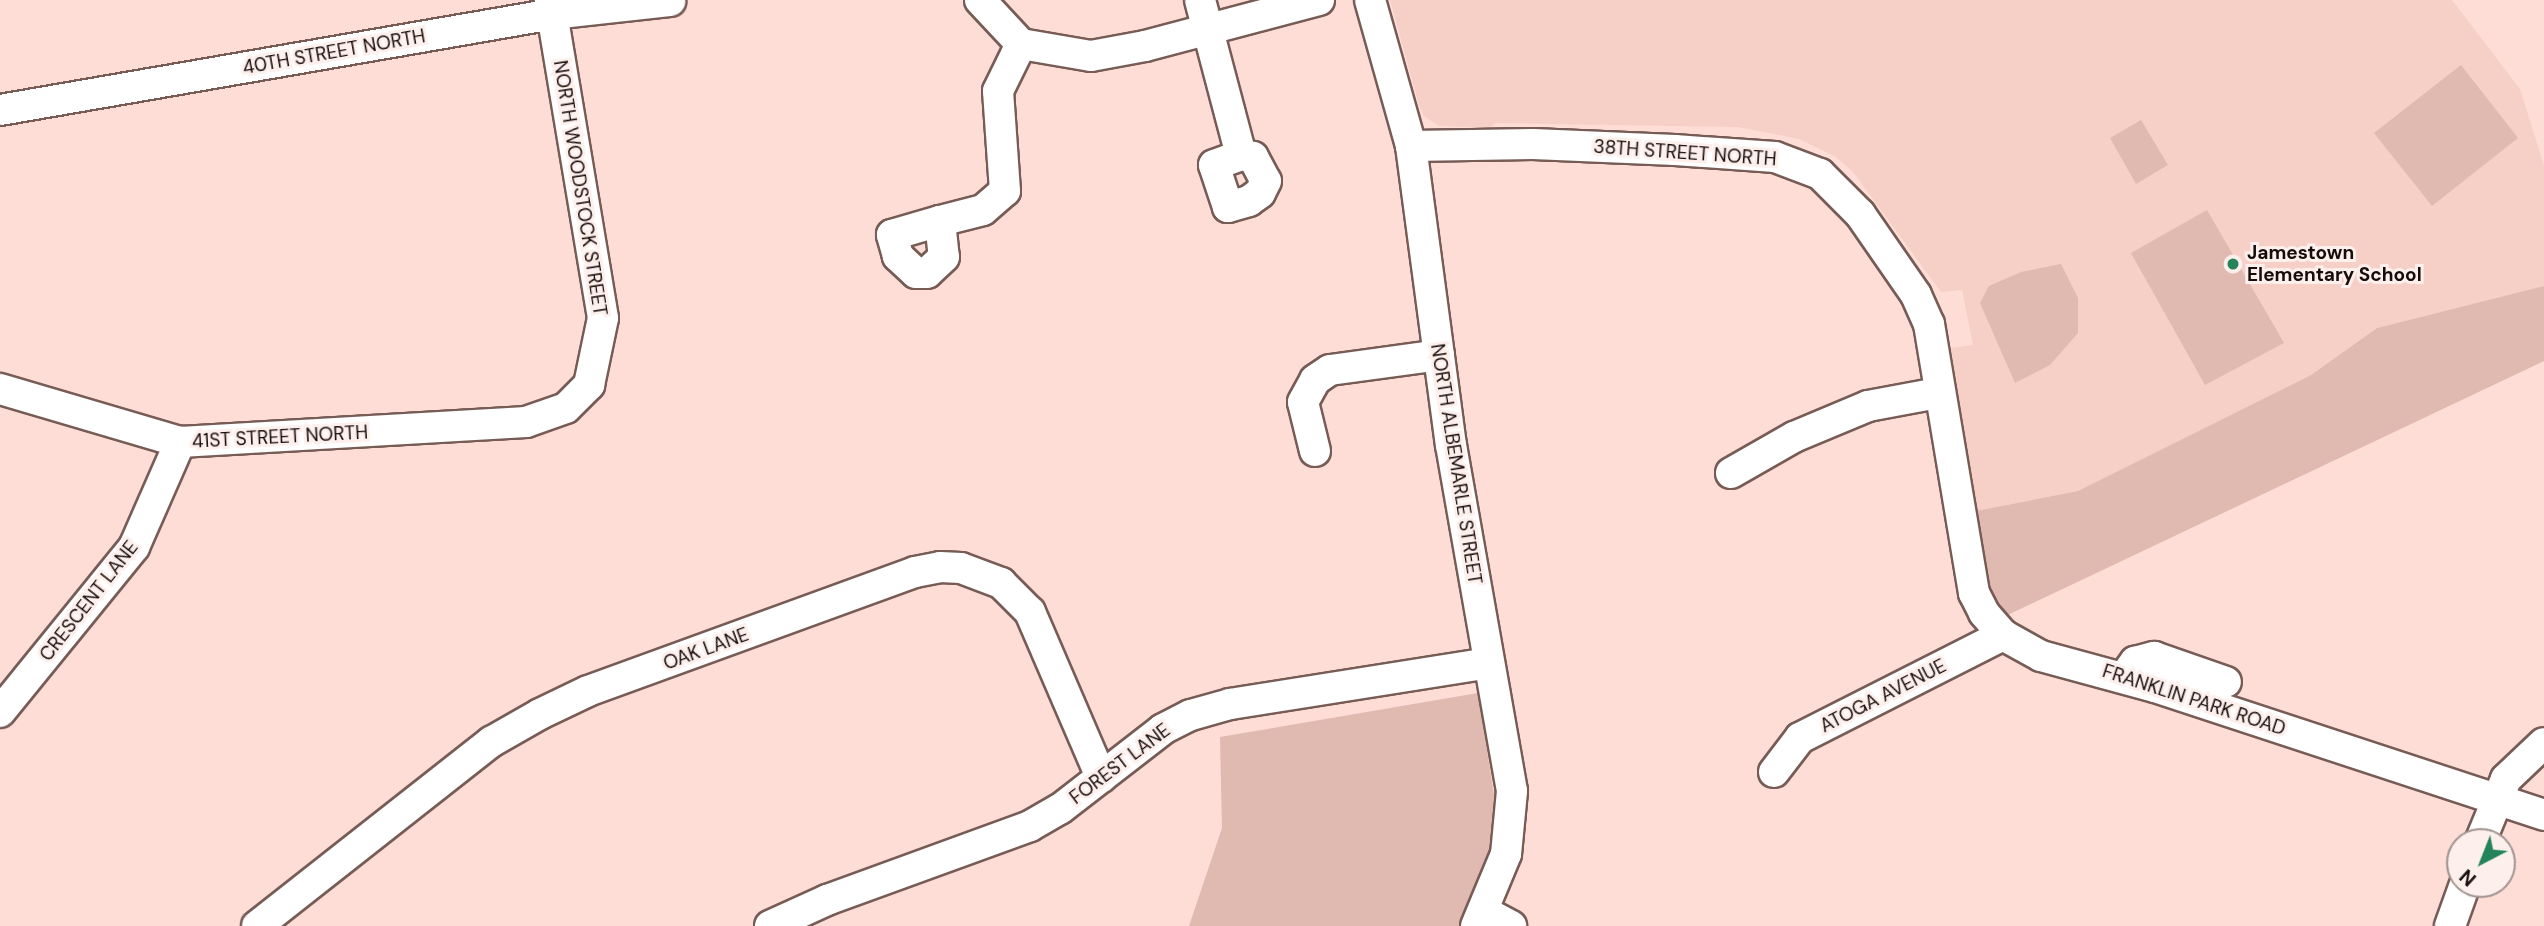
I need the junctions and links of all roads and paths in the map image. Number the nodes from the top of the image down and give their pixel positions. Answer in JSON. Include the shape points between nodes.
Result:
{"nodes":[{"id":1,"x":980,"y":0,"type":"edge"},
{"id":2,"x":1319,"y":0,"type":"edge"},
{"id":3,"x":1370,"y":0,"type":"edge"},
{"id":4,"x":670,"y":1,"type":"edge"},
{"id":5,"x":552,"y":7,"type":"edge"},
{"id":6,"x":1204,"y":14,"type":"edge"},
{"id":7,"x":1021,"y":44,"type":"junction"},
{"id":8,"x":0,"y":110,"type":"edge"},
{"id":9,"x":1411,"y":146,"type":"junction"},
{"id":10,"x":1241,"y":155,"type":"dead end"},
{"id":11,"x":940,"y":221,"type":"dead end"},
{"id":12,"x":1439,"y":355,"type":"junction"},
{"id":13,"x":0,"y":389,"type":"edge"},
{"id":14,"x":1938,"y":393,"type":"junction"},
{"id":15,"x":566,"y":408,"type":"joint"},
{"id":16,"x":180,"y":443,"type":"junction"},
{"id":17,"x":1315,"y":451,"type":"dead end"},
{"id":18,"x":1731,"y":473,"type":"dead end"},
{"id":19,"x":1955,"y":482,"type":"joint"},
{"id":20,"x":2003,"y":635,"type":"junction"},
{"id":21,"x":1488,"y":663,"type":"junction"},
{"id":22,"x":2124,"y":677,"type":"junction"},
{"id":23,"x":2226,"y":682,"type":"dead end"},
{"id":24,"x":0,"y":712,"type":"edge"},
{"id":25,"x":2544,"y":744,"type":"edge"},
{"id":26,"x":1774,"y":772,"type":"dead end"},
{"id":27,"x":1101,"y":776,"type":"junction"},
{"id":28,"x":2495,"y":798,"type":"junction"},
{"id":29,"x":2544,"y":815,"type":"edge"},
{"id":30,"x":2485,"y":828,"type":"edge"},
{"id":31,"x":2460,"y":898,"type":"edge"},
{"id":32,"x":1480,"y":918,"type":"edge"},
{"id":33,"x":257,"y":926,"type":"edge"},
{"id":34,"x":770,"y":926,"type":"edge"},
{"id":35,"x":1511,"y":926,"type":"edge"},
{"id":36,"x":2450,"y":926,"type":"edge"}],
"edges":[{"from":1,"to":7,"type":"street"},
{"from":2,"to":6,"type":"street"},
{"from":3,"to":9,"type":"street","name":"NORTH ALBEMARLE STREET"},
{"from":4,"to":5,"type":"street","name":"40TH STREET NORTH"},
{"from":5,"to":8,"type":"street","name":"40TH STREET NORTH"},
{"from":5,"to":15,"type":"street","name":"NORTH WOODSTOCK STREET","via":[[603,318],[589,385]]},
{"from":6,"to":7,"type":"street","via":[[1145,47],[1091,56]]},
{"from":6,"to":10,"type":"street"},
{"from":7,"to":11,"type":"street","via":[[998,91],[1005,191],[983,210]]},
{"from":9,"to":12,"type":"street","name":"NORTH ALBEMARLE STREET"},
{"from":9,"to":14,"type":"street","name":"38TH STREET NORTH","via":[[1651,149],[1775,157],[1798,163],[1838,189],[1916,295],[1929,324]]},
{"from":12,"to":17,"type":"street","via":[[1330,370],[1315,380],[1306,389],[1303,402]]},
{"from":12,"to":21,"type":"street","name":"NORTH ALBEMARLE STREET"},
{"from":13,"to":16,"type":"street","name":"41ST STREET NORTH"},
{"from":14,"to":18,"type":"street","via":[[1868,405],[1794,437]]},
{"from":14,"to":19,"type":"street","name":"38TH STREET NORTH"},
{"from":15,"to":16,"type":"street","name":"41ST STREET NORTH","via":[[526,422]]},
{"from":16,"to":24,"type":"street","name":"CRESCENT LANE","via":[[134,547]]},
{"from":19,"to":20,"type":"street","name":"FRANKLIN PARK ROAD","via":[[1975,593]]},
{"from":20,"to":22,"type":"street","name":"FRANKLIN PARK ROAD","via":[[2042,656]]},
{"from":20,"to":26,"type":"street","name":"ATOGA AVENUE","via":[[1800,738]]},
{"from":21,"to":27,"type":"street","name":"FOREST LANE","via":[[1191,715],[1163,729]]},
{"from":21,"to":32,"type":"street","name":"NORTH ALBEMARLE STREET","via":[[1512,791],[1511,823],[1506,854]]},
{"from":22,"to":23,"type":"street","via":[[2135,662],[2154,657]]},
{"from":22,"to":28,"type":"street","name":"FRANKLIN PARK ROAD"},
{"from":25,"to":28,"type":"street","via":[[2527,756]]},
{"from":27,"to":33,"type":"street","name":"OAK LANE","via":[[1030,612],[1001,583],[961,568],[940,567],[915,572],[602,687],[540,714],[491,742]]},
{"from":27,"to":34,"type":"street","name":"FOREST LANE","via":[[1030,826],[827,900]]},
{"from":28,"to":29,"type":"street","name":"FRANKLIN PARK ROAD"},
{"from":28,"to":30,"type":"street"},
{"from":31,"to":36,"type":"street"},
{"from":32,"to":35,"type":"street"}]}
